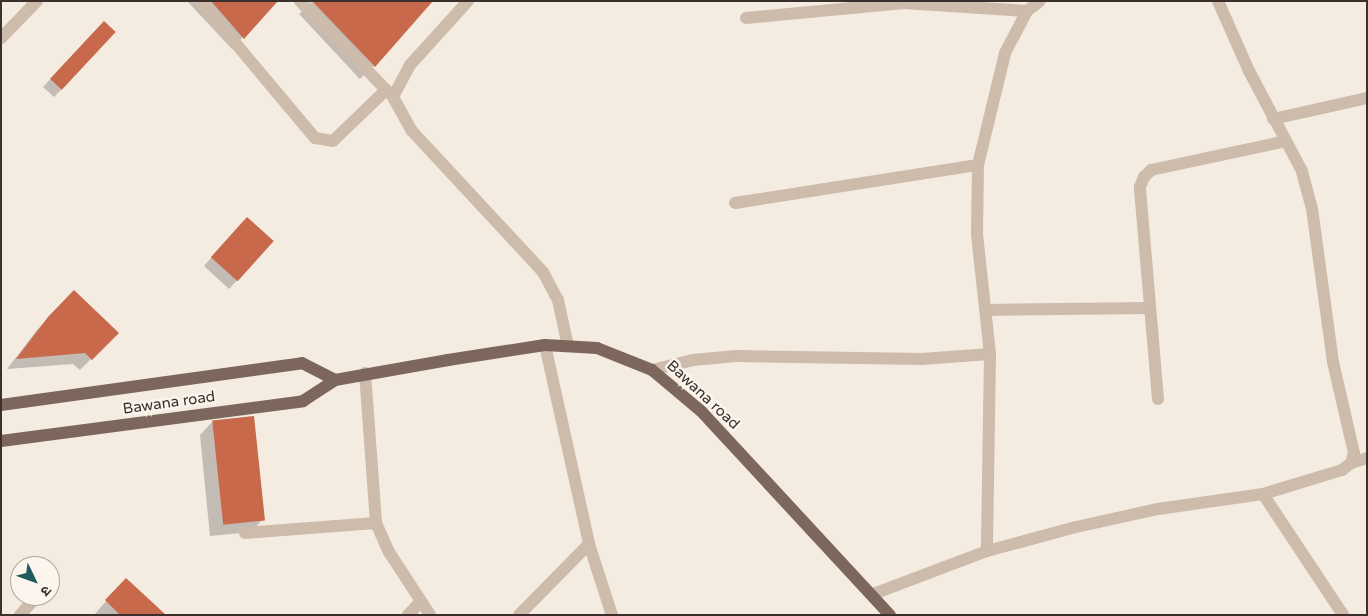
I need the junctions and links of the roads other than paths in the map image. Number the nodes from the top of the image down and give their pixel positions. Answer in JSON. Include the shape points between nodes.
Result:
{"nodes":[{"id":1,"x":37,"y":1,"type":"edge"},
{"id":2,"x":200,"y":1,"type":"edge"},
{"id":3,"x":300,"y":1,"type":"edge"},
{"id":4,"x":468,"y":1,"type":"edge"},
{"id":5,"x":1040,"y":1,"type":"edge"},
{"id":6,"x":1218,"y":1,"type":"edge"},
{"id":7,"x":1027,"y":11,"type":"junction"},
{"id":8,"x":746,"y":18,"type":"dead end"},
{"id":9,"x":1,"y":38,"type":"edge"},
{"id":10,"x":390,"y":94,"type":"junction"},
{"id":11,"x":1367,"y":98,"type":"edge"},
{"id":12,"x":1273,"y":119,"type":"junction"},
{"id":13,"x":1286,"y":141,"type":"junction"},
{"id":14,"x":978,"y":165,"type":"junction"},
{"id":15,"x":735,"y":203,"type":"dead end"},
{"id":16,"x":1150,"y":308,"type":"junction"},
{"id":17,"x":985,"y":310,"type":"junction"},
{"id":18,"x":545,"y":345,"type":"junction"},
{"id":19,"x":568,"y":346,"type":"junction"},
{"id":20,"x":990,"y":354,"type":"junction"},
{"id":21,"x":652,"y":370,"type":"junction"},
{"id":22,"x":365,"y":373,"type":"junction"},
{"id":23,"x":336,"y":380,"type":"junction"},
{"id":24,"x":1158,"y":399,"type":"dead end"},
{"id":25,"x":1,"y":404,"type":"edge"},
{"id":26,"x":1,"y":441,"type":"edge"},
{"id":27,"x":1367,"y":458,"type":"edge"},
{"id":28,"x":1352,"y":463,"type":"junction"},
{"id":29,"x":1263,"y":494,"type":"junction"},
{"id":30,"x":376,"y":524,"type":"junction"},
{"id":31,"x":245,"y":533,"type":"dead end"},
{"id":32,"x":589,"y":544,"type":"junction"},
{"id":33,"x":987,"y":551,"type":"junction"},
{"id":34,"x":873,"y":594,"type":"junction"},
{"id":35,"x":422,"y":601,"type":"junction"},
{"id":36,"x":408,"y":615,"type":"edge"},
{"id":37,"x":430,"y":615,"type":"edge"},
{"id":38,"x":518,"y":615,"type":"edge"},
{"id":39,"x":612,"y":615,"type":"edge"},
{"id":40,"x":890,"y":615,"type":"edge"},
{"id":41,"x":1343,"y":615,"type":"edge"}],
"edges":[{"from":1,"to":9,"type":"street"},
{"from":2,"to":10,"type":"street","via":[[315,138],[333,141]]},
{"from":3,"to":10,"type":"street"},
{"from":4,"to":10,"type":"street","via":[[410,65]]},
{"from":5,"to":7,"type":"street"},
{"from":6,"to":12,"type":"street"},
{"from":7,"to":8,"type":"street","via":[[904,3]]},
{"from":7,"to":14,"type":"street","via":[[1005,53]]},
{"from":10,"to":19,"type":"street","via":[[412,131],[543,272],[558,300]]},
{"from":11,"to":12,"type":"street"},
{"from":12,"to":13,"type":"street"},
{"from":13,"to":16,"type":"street","via":[[1151,170],[1144,176],[1140,187]]},
{"from":13,"to":28,"type":"street","via":[[1302,171],[1312,208],[1333,362],[1354,453]]},
{"from":14,"to":15,"type":"street"},
{"from":14,"to":17,"type":"street","via":[[977,235]]},
{"from":16,"to":17,"type":"street"},
{"from":16,"to":24,"type":"street"},
{"from":17,"to":20,"type":"street"},
{"from":18,"to":19,"type":"main road","name":"Bawana road"},
{"from":18,"to":22,"type":"main road","name":"Bawana road"},
{"from":18,"to":32,"type":"street"},
{"from":19,"to":21,"type":"main road","name":"Bawana road","via":[[597,348]]},
{"from":20,"to":21,"type":"street","via":[[922,359],[736,356],[693,360]]},
{"from":20,"to":33,"type":"street"},
{"from":21,"to":34,"type":"main road","name":"Bawana road","via":[[701,411]]},
{"from":22,"to":23,"type":"main road","name":"Bawana road"},
{"from":22,"to":30,"type":"street"},
{"from":23,"to":25,"type":"main road","name":"Bawana road","via":[[302,363]]},
{"from":23,"to":26,"type":"main road","name":"Bawana road","via":[[303,401]]},
{"from":27,"to":28,"type":"street"},
{"from":28,"to":29,"type":"street","via":[[1342,470]]},
{"from":29,"to":33,"type":"street","via":[[1103,521]]},
{"from":29,"to":41,"type":"street"},
{"from":30,"to":31,"type":"street"},
{"from":30,"to":35,"type":"street","via":[[389,552]]},
{"from":32,"to":38,"type":"street"},
{"from":32,"to":39,"type":"street"},
{"from":33,"to":34,"type":"street"},
{"from":34,"to":40,"type":"main road","name":"Bawana road"},
{"from":35,"to":36,"type":"street"},
{"from":35,"to":37,"type":"street"}]}
